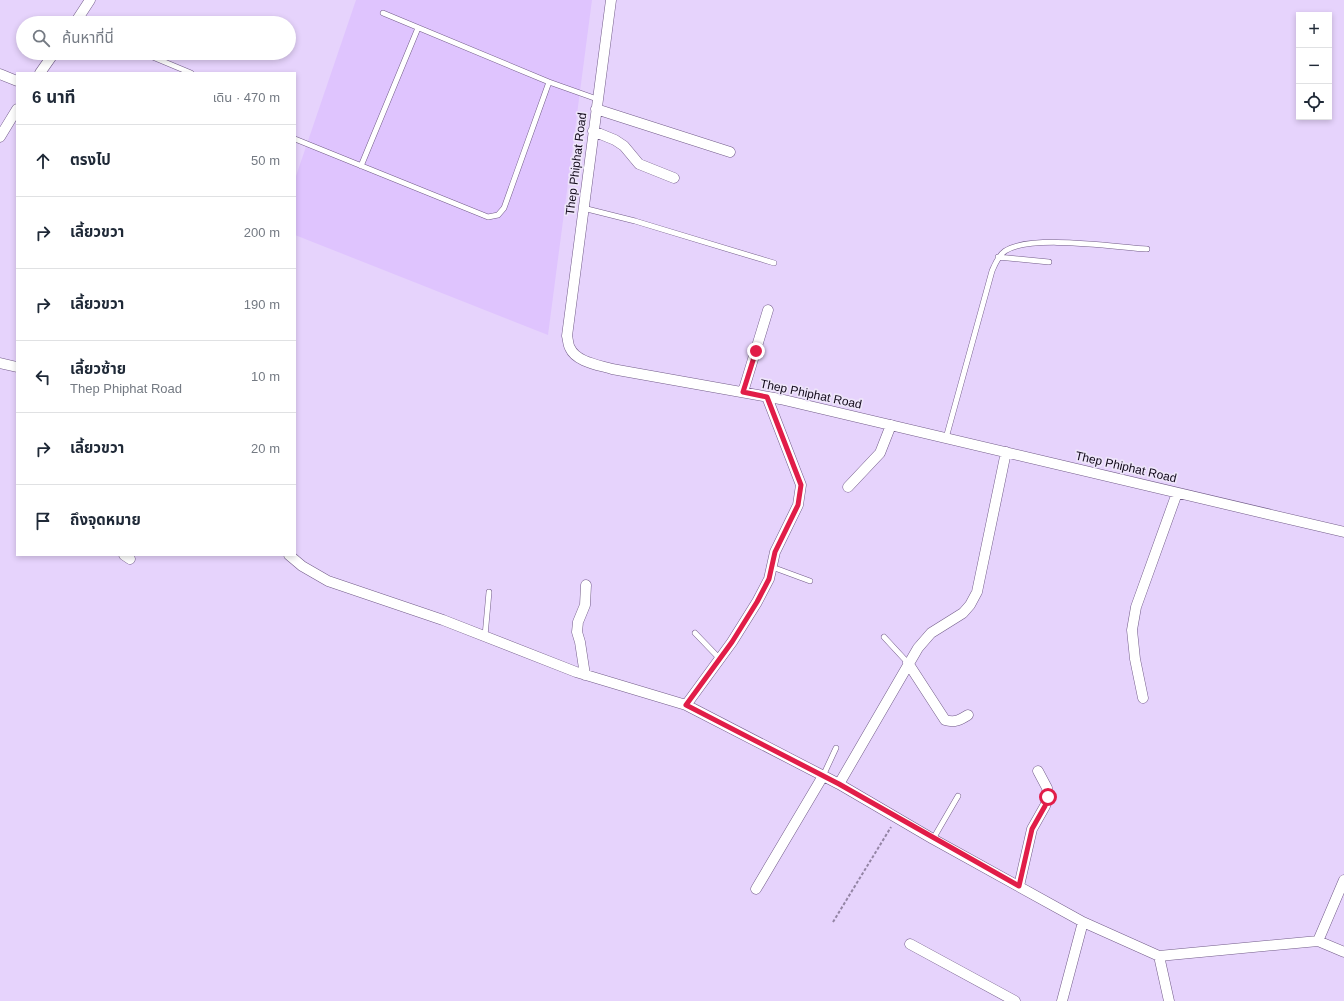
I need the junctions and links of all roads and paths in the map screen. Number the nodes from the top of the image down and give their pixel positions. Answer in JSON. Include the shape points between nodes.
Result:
{"nodes":[{"id":1,"x":90,"y":0,"type":"edge"},
{"id":2,"x":610,"y":0,"type":"edge"},
{"id":3,"x":383,"y":13,"type":"dead end"},
{"id":4,"x":80,"y":16,"type":"edge"},
{"id":5,"x":418,"y":28,"type":"junction"},
{"id":6,"x":49,"y":60,"type":"edge"},
{"id":7,"x":160,"y":60,"type":"edge"},
{"id":8,"x":41,"y":72,"type":"edge"},
{"id":9,"x":189,"y":72,"type":"edge"},
{"id":10,"x":0,"y":74,"type":"edge"},
{"id":11,"x":16,"y":80,"type":"edge"},
{"id":12,"x":549,"y":82,"type":"junction"},
{"id":13,"x":597,"y":104,"type":"junction"},
{"id":14,"x":16,"y":111,"type":"edge"},
{"id":15,"x":593,"y":131,"type":"junction"},
{"id":16,"x":0,"y":137,"type":"edge"},
{"id":17,"x":296,"y":139,"type":"edge"},
{"id":18,"x":730,"y":152,"type":"dead end"},
{"id":19,"x":361,"y":166,"type":"junction"},
{"id":20,"x":674,"y":178,"type":"dead end"},
{"id":21,"x":583,"y":208,"type":"junction"},
{"id":22,"x":1147,"y":249,"type":"dead end"},
{"id":23,"x":998,"y":257,"type":"junction"},
{"id":24,"x":1049,"y":262,"type":"dead end"},
{"id":25,"x":774,"y":263,"type":"dead end"},
{"id":26,"x":768,"y":310,"type":"dead end"},
{"id":27,"x":0,"y":363,"type":"edge"},
{"id":28,"x":16,"y":367,"type":"edge"},
{"id":29,"x":743,"y":392,"type":"junction"},
{"id":30,"x":767,"y":397,"type":"junction"},
{"id":31,"x":891,"y":425,"type":"junction"},
{"id":32,"x":946,"y":438,"type":"junction"},
{"id":33,"x":1006,"y":452,"type":"junction"},
{"id":34,"x":848,"y":487,"type":"dead end"},
{"id":35,"x":1176,"y":493,"type":"junction"},
{"id":36,"x":1344,"y":532,"type":"edge"},
{"id":37,"x":291,"y":556,"type":"edge"},
{"id":38,"x":772,"y":567,"type":"junction"},
{"id":39,"x":810,"y":581,"type":"dead end"},
{"id":40,"x":586,"y":585,"type":"dead end"},
{"id":41,"x":489,"y":592,"type":"dead end"},
{"id":42,"x":695,"y":633,"type":"dead end"},
{"id":43,"x":485,"y":636,"type":"junction"},
{"id":44,"x":884,"y":637,"type":"dead end"},
{"id":45,"x":720,"y":659,"type":"junction"},
{"id":46,"x":908,"y":663,"type":"junction"},
{"id":47,"x":585,"y":675,"type":"junction"},
{"id":48,"x":1142,"y":698,"type":"dead end"},
{"id":49,"x":686,"y":705,"type":"junction"},
{"id":50,"x":968,"y":715,"type":"dead end"},
{"id":51,"x":836,"y":748,"type":"dead end"},
{"id":52,"x":1038,"y":771,"type":"dead end"},
{"id":53,"x":823,"y":776,"type":"junction"},
{"id":54,"x":839,"y":784,"type":"junction"},
{"id":55,"x":958,"y":796,"type":"dead end"},
{"id":56,"x":896,"y":818,"type":"junction"},
{"id":57,"x":933,"y":839,"type":"junction"},
{"id":58,"x":1344,"y":880,"type":"edge"},
{"id":59,"x":1019,"y":886,"type":"junction"},
{"id":60,"x":756,"y":889,"type":"dead end"},
{"id":61,"x":834,"y":922,"type":"dead end"},
{"id":62,"x":1083,"y":922,"type":"junction"},
{"id":63,"x":1318,"y":941,"type":"junction"},
{"id":64,"x":910,"y":944,"type":"dead end"},
{"id":65,"x":1344,"y":952,"type":"edge"},
{"id":66,"x":1159,"y":956,"type":"junction"},
{"id":67,"x":1015,"y":1001,"type":"edge"},
{"id":68,"x":1062,"y":1001,"type":"edge"},
{"id":69,"x":1169,"y":1001,"type":"edge"}],
"edges":[{"from":1,"to":4,"type":"street"},
{"from":2,"to":13,"type":"street","name":"Thep Phiphat Road"},
{"from":3,"to":5,"type":"lane"},
{"from":5,"to":12,"type":"lane"},
{"from":5,"to":19,"type":"lane"},
{"from":6,"to":8,"type":"street"},
{"from":7,"to":9,"type":"lane"},
{"from":10,"to":11,"type":"street"},
{"from":12,"to":13,"type":"lane"},
{"from":12,"to":19,"type":"lane","via":[[504,208],[498,215],[488,217]]},
{"from":13,"to":15,"type":"street","name":"Thep Phiphat Road"},
{"from":13,"to":18,"type":"street"},
{"from":14,"to":16,"type":"street"},
{"from":15,"to":20,"type":"street","via":[[624,146],[639,164]]},
{"from":15,"to":21,"type":"street","name":"Thep Phiphat Road"},
{"from":17,"to":19,"type":"lane"},
{"from":21,"to":25,"type":"lane","via":[[636,221]]},
{"from":21,"to":29,"type":"street","name":"Thep Phiphat Road","via":[[568,336],[570,349],[576,356],[612,369]]},
{"from":22,"to":23,"type":"lane","via":[[1043,242],[1019,244]]},
{"from":23,"to":24,"type":"lane"},
{"from":23,"to":32,"type":"lane"},
{"from":26,"to":29,"type":"street"},
{"from":27,"to":28,"type":"street"},
{"from":29,"to":30,"type":"street","name":"Thep Phiphat Road"},
{"from":30,"to":31,"type":"street","name":"Thep Phiphat Road"},
{"from":30,"to":38,"type":"street","via":[[801,485],[798,505],[775,552]]},
{"from":31,"to":32,"type":"street","name":"Thep Phiphat Road"},
{"from":31,"to":34,"type":"street","via":[[880,453]]},
{"from":32,"to":33,"type":"street","name":"Thep Phiphat Road"},
{"from":33,"to":35,"type":"street","name":"Thep Phiphat Road"},
{"from":33,"to":46,"type":"street","via":[[977,592],[963,613],[932,633]]},
{"from":35,"to":36,"type":"street","name":"Thep Phiphat Road"},
{"from":35,"to":48,"type":"street","via":[[1136,607],[1134,652]]},
{"from":37,"to":43,"type":"street","via":[[302,566],[328,581]]},
{"from":38,"to":39,"type":"lane"},
{"from":38,"to":45,"type":"street","via":[[757,602]]},
{"from":40,"to":47,"type":"street","via":[[585,605],[577,632]]},
{"from":41,"to":43,"type":"lane"},
{"from":42,"to":45,"type":"lane"},
{"from":43,"to":47,"type":"street"},
{"from":44,"to":46,"type":"lane"},
{"from":45,"to":49,"type":"street"},
{"from":46,"to":50,"type":"street","via":[[945,720],[952,722]]},
{"from":46,"to":54,"type":"street"},
{"from":47,"to":49,"type":"street"},
{"from":49,"to":53,"type":"street"},
{"from":51,"to":53,"type":"lane"},
{"from":52,"to":59,"type":"street","via":[[1047,788],[1048,797],[1032,829]]},
{"from":53,"to":54,"type":"street"},
{"from":53,"to":60,"type":"street"},
{"from":54,"to":56,"type":"street"},
{"from":55,"to":57,"type":"lane"},
{"from":56,"to":57,"type":"street"},
{"from":56,"to":61,"type":"path"},
{"from":57,"to":59,"type":"street"},
{"from":58,"to":63,"type":"street"},
{"from":59,"to":62,"type":"street"},
{"from":62,"to":66,"type":"street"},
{"from":62,"to":68,"type":"street"},
{"from":63,"to":65,"type":"street"},
{"from":63,"to":66,"type":"street"},
{"from":64,"to":67,"type":"street"},
{"from":66,"to":69,"type":"street"}]}
